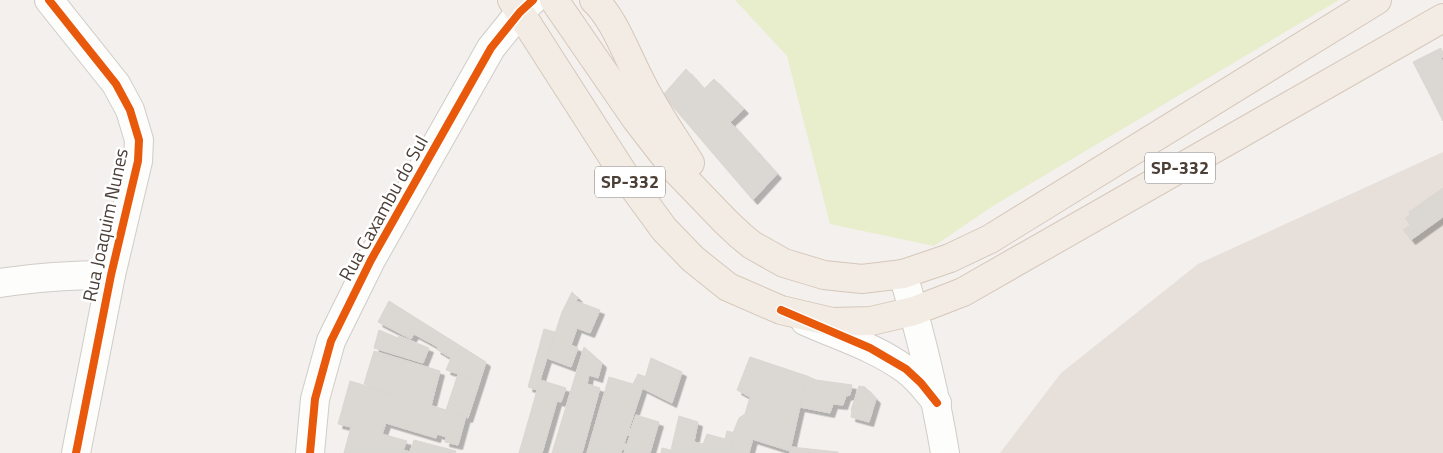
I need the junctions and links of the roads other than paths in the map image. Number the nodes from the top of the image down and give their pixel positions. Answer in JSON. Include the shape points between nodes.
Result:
{"nodes":[{"id":1,"x":49,"y":0,"type":"edge"},
{"id":2,"x":554,"y":0,"type":"edge"},
{"id":3,"x":594,"y":0,"type":"edge"},
{"id":4,"x":1377,"y":0,"type":"edge"},
{"id":5,"x":522,"y":4,"type":"edge"},
{"id":6,"x":1443,"y":18,"type":"edge"},
{"id":7,"x":726,"y":222,"type":"junction"},
{"id":8,"x":903,"y":274,"type":"junction"},
{"id":9,"x":111,"y":275,"type":"junction"},
{"id":10,"x":0,"y":283,"type":"edge"},
{"id":11,"x":781,"y":310,"type":"junction"},
{"id":12,"x":914,"y":311,"type":"junction"},
{"id":13,"x":937,"y":403,"type":"junction"},
{"id":14,"x":76,"y":453,"type":"edge"},
{"id":15,"x":310,"y":453,"type":"edge"},
{"id":16,"x":945,"y":453,"type":"edge"}],
"edges":[{"from":1,"to":9,"type":"street","name":"Rua Joaquim Nunes","via":[[116,84],[130,110],[139,140],[138,161]]},
{"from":2,"to":7,"type":"main road","number":"SP-332","via":[[636,119],[674,168]]},
{"from":3,"to":7,"type":"main road","via":[[600,5],[640,82]]},
{"from":4,"to":8,"type":"main road","number":"SP-332","via":[[990,239],[950,258]]},
{"from":5,"to":11,"type":"main road","number":"SP-332","via":[[583,113],[664,229],[693,259],[728,287]]},
{"from":5,"to":15,"type":"street","name":"Rua Caxambu do Sul","via":[[491,48],[371,260],[331,341],[315,399]]},
{"from":6,"to":12,"type":"main road","number":"SP-332","via":[[963,292]]},
{"from":7,"to":8,"type":"main road","number":"SP-332","via":[[752,245],[784,263],[824,275],[862,279]]},
{"from":8,"to":12,"type":"street"},
{"from":9,"to":10,"type":"street"},
{"from":9,"to":14,"type":"street","name":"Rua Joaquim Nunes"},
{"from":11,"to":12,"type":"main road","number":"SP-332","via":[[832,322],[871,321]]},
{"from":11,"to":13,"type":"street","via":[[870,348],[906,369]]},
{"from":12,"to":13,"type":"street"},
{"from":13,"to":16,"type":"street"}]}
